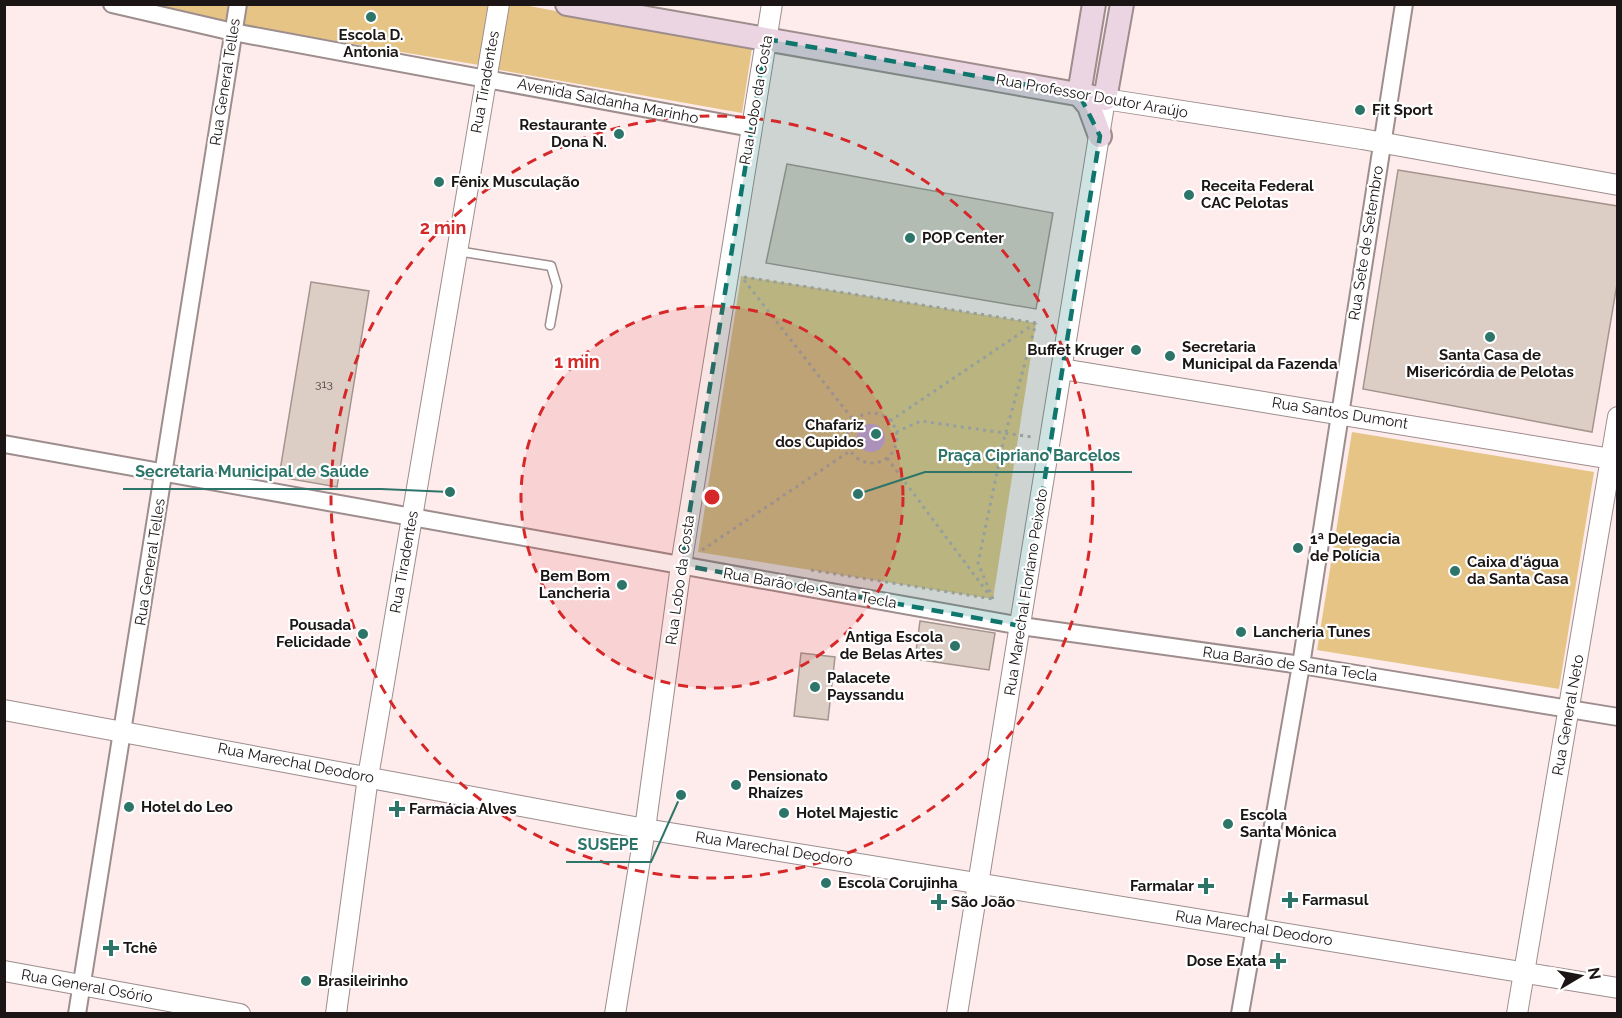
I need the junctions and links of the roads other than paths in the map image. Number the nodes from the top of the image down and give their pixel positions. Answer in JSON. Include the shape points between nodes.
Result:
{"nodes":[{"id":1,"x":112,"y":4,"type":"edge"},
{"id":2,"x":238,"y":4,"type":"edge"},
{"id":3,"x":499,"y":4,"type":"edge"},
{"id":4,"x":567,"y":4,"type":"edge"},
{"id":5,"x":772,"y":4,"type":"edge"},
{"id":6,"x":1094,"y":4,"type":"edge"},
{"id":7,"x":1122,"y":4,"type":"edge"},
{"id":8,"x":1404,"y":4,"type":"edge"},
{"id":9,"x":233,"y":32,"type":"junction"},
{"id":10,"x":766,"y":39,"type":"junction"},
{"id":11,"x":486,"y":79,"type":"junction"},
{"id":12,"x":1079,"y":94,"type":"junction"},
{"id":13,"x":1105,"y":99,"type":"junction"},
{"id":14,"x":751,"y":128,"type":"junction"},
{"id":15,"x":1100,"y":136,"type":"junction"},
{"id":16,"x":1381,"y":143,"type":"junction"},
{"id":17,"x":1617,"y":185,"type":"edge"},
{"id":18,"x":457,"y":250,"type":"junction"},
{"id":19,"x":550,"y":325,"type":"dead end"},
{"id":20,"x":1062,"y":369,"type":"junction"},
{"id":21,"x":1339,"y":413,"type":"junction"},
{"id":22,"x":1617,"y":417,"type":"edge"},
{"id":23,"x":4,"y":444,"type":"edge"},
{"id":24,"x":1614,"y":459,"type":"edge"},
{"id":25,"x":165,"y":471,"type":"junction"},
{"id":26,"x":412,"y":515,"type":"junction"},
{"id":27,"x":681,"y":565,"type":"junction"},
{"id":28,"x":1020,"y":626,"type":"junction"},
{"id":29,"x":1302,"y":665,"type":"junction"},
{"id":30,"x":1570,"y":707,"type":"junction"},
{"id":31,"x":4,"y":710,"type":"edge"},
{"id":32,"x":1617,"y":717,"type":"edge"},
{"id":33,"x":123,"y":730,"type":"junction"},
{"id":34,"x":368,"y":777,"type":"junction"},
{"id":35,"x":645,"y":829,"type":"junction"},
{"id":36,"x":979,"y":882,"type":"junction"},
{"id":37,"x":1253,"y":929,"type":"junction"},
{"id":38,"x":4,"y":971,"type":"edge"},
{"id":39,"x":1524,"y":972,"type":"junction"},
{"id":40,"x":82,"y":984,"type":"junction"},
{"id":41,"x":1617,"y":988,"type":"edge"},
{"id":42,"x":77,"y":1014,"type":"edge"},
{"id":43,"x":240,"y":1014,"type":"edge"},
{"id":44,"x":336,"y":1014,"type":"edge"},
{"id":45,"x":615,"y":1014,"type":"edge"},
{"id":46,"x":957,"y":1014,"type":"edge"},
{"id":47,"x":1240,"y":1014,"type":"edge"},
{"id":48,"x":1517,"y":1014,"type":"edge"}],
"edges":[{"from":1,"to":9,"type":"street","name":"Avenida Saldanha Marinho"},
{"from":2,"to":9,"type":"street","name":"Rua General Telles"},
{"from":3,"to":11,"type":"street","name":"Rua Tiradentes"},
{"from":4,"to":10,"type":"main road","name":"Rua Professor Doutor Araújo"},
{"from":5,"to":10,"type":"street","name":"Rua Lobo da Costa"},
{"from":6,"to":12,"type":"main road"},
{"from":7,"to":13,"type":"main road"},
{"from":8,"to":16,"type":"street","name":"Rua Sete de Setembro"},
{"from":9,"to":11,"type":"street","name":"Avenida Saldanha Marinho"},
{"from":9,"to":25,"type":"street","name":"Rua General Telles"},
{"from":10,"to":12,"type":"main road","name":"Rua Professor Doutor Araújo"},
{"from":10,"to":14,"type":"street","name":"Rua Lobo da Costa"},
{"from":11,"to":14,"type":"street","name":"Avenida Saldanha Marinho"},
{"from":11,"to":18,"type":"street","name":"Rua Tiradentes"},
{"from":12,"to":13,"type":"main road","name":"Rua Professor Doutor Araújo"},
{"from":12,"to":15,"type":"main road","via":[[1089,106]]},
{"from":13,"to":15,"type":"street","name":"Rua Marechal Floriano Peixoto"},
{"from":13,"to":16,"type":"street","name":"Rua Professor Doutor Araújo"},
{"from":14,"to":27,"type":"street","name":"Rua Lobo da Costa"},
{"from":15,"to":20,"type":"street","name":"Rua Marechal Floriano Peixoto"},
{"from":16,"to":17,"type":"street","name":"Rua Professor Doutor Araújo"},
{"from":16,"to":21,"type":"street","name":"Rua Sete de Setembro"},
{"from":18,"to":19,"type":"lane","via":[[551,266],[557,286]]},
{"from":18,"to":26,"type":"street","name":"Rua Tiradentes"},
{"from":20,"to":21,"type":"street","name":"Rua Santos Dumont"},
{"from":20,"to":28,"type":"street","name":"Rua Marechal Floriano Peixoto"},
{"from":21,"to":24,"type":"street","name":"Rua Santos Dumont"},
{"from":21,"to":29,"type":"street","name":"Rua Sete de Setembro"},
{"from":22,"to":24,"type":"street","name":"Rua General Neto"},
{"from":23,"to":25,"type":"street","name":"Rua Barão de Santa Tecla"},
{"from":24,"to":30,"type":"street","name":"Rua General Neto"},
{"from":25,"to":26,"type":"street","name":"Rua Barão de Santa Tecla"},
{"from":25,"to":33,"type":"street","name":"Rua General Telles"},
{"from":26,"to":27,"type":"street","name":"Rua Barão de Santa Tecla"},
{"from":26,"to":34,"type":"street","name":"Rua Tiradentes"},
{"from":27,"to":28,"type":"street","name":"Rua Barão de Santa Tecla"},
{"from":27,"to":35,"type":"street","name":"Rua Lobo da Costa"},
{"from":28,"to":29,"type":"street","name":"Rua Barão de Santa Tecla"},
{"from":28,"to":36,"type":"street","name":"Rua Marechal Floriano Peixoto"},
{"from":29,"to":30,"type":"street","name":"Rua Barão de Santa Tecla"},
{"from":29,"to":37,"type":"street","name":"Rua Sete de Setembro"},
{"from":30,"to":32,"type":"street","name":"Rua Barão de Santa Tecla"},
{"from":30,"to":39,"type":"street","name":"Rua General Neto"},
{"from":31,"to":33,"type":"street","name":"Rua Marechal Deodoro"},
{"from":33,"to":34,"type":"street","name":"Rua Marechal Deodoro"},
{"from":33,"to":40,"type":"street","name":"Rua General Telles"},
{"from":34,"to":35,"type":"street","name":"Rua Marechal Deodoro"},
{"from":34,"to":44,"type":"street","name":"Rua Tiradentes"},
{"from":35,"to":36,"type":"street","name":"Rua Marechal Deodoro"},
{"from":35,"to":45,"type":"street","name":"Rua Lobo da Costa"},
{"from":36,"to":37,"type":"street","name":"Rua Marechal Deodoro"},
{"from":36,"to":46,"type":"street","name":"Rua Marechal Floriano Peixoto"},
{"from":37,"to":39,"type":"street","name":"Rua Marechal Deodoro"},
{"from":37,"to":47,"type":"street","name":"Rua Sete de Setembro"},
{"from":38,"to":40,"type":"street","name":"Rua General Osório"},
{"from":39,"to":41,"type":"street","name":"Rua Marechal Deodoro"},
{"from":39,"to":48,"type":"street","name":"Rua General Neto"},
{"from":40,"to":42,"type":"street","name":"Rua General Telles"},
{"from":40,"to":43,"type":"street","name":"Rua General Osório"}]}
